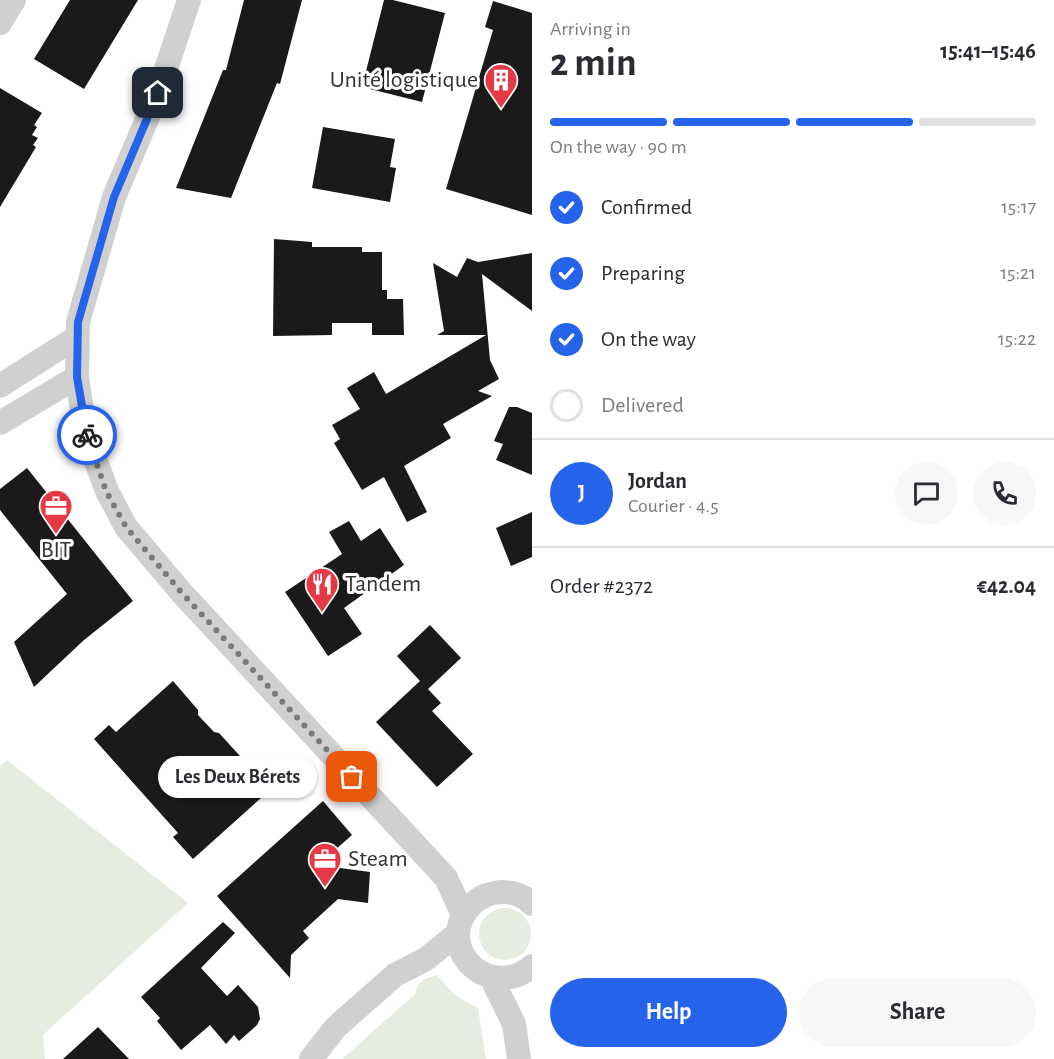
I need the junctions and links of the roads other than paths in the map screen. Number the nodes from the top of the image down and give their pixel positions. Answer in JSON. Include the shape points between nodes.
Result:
{"nodes":[{"id":1,"x":14,"y":0,"type":"edge"},
{"id":2,"x":189,"y":0,"type":"edge"},
{"id":3,"x":0,"y":23,"type":"edge"},
{"id":4,"x":77,"y":337,"type":"junction"},
{"id":5,"x":77,"y":377,"type":"junction"},
{"id":6,"x":0,"y":386,"type":"edge"},
{"id":7,"x":0,"y":423,"type":"edge"},
{"id":8,"x":446,"y":878,"type":"junction"},
{"id":9,"x":493,"y":893,"type":"junction"},
{"id":10,"x":532,"y":904,"type":"edge"},
{"id":11,"x":461,"y":924,"type":"junction"},
{"id":12,"x":426,"y":959,"type":"junction"},
{"id":13,"x":529,"y":969,"type":"edge"},
{"id":14,"x":485,"y":975,"type":"junction"},
{"id":15,"x":514,"y":1024,"type":"junction"},
{"id":16,"x":311,"y":1059,"type":"edge"},
{"id":17,"x":519,"y":1059,"type":"edge"}],
"edges":[{"from":1,"to":3,"type":"street"},
{"from":2,"to":4,"type":"street","via":[[158,93],[114,197],[84,297]]},
{"from":4,"to":5,"type":"street"},
{"from":4,"to":6,"type":"street"},
{"from":5,"to":7,"type":"street"},
{"from":5,"to":8,"type":"street","via":[[85,432],[106,491],[126,527],[181,592]]},
{"from":8,"to":9,"type":"street"},
{"from":8,"to":11,"type":"street"},
{"from":9,"to":10,"type":"street","via":[[518,894]]},
{"from":9,"to":11,"type":"street","via":[[471,905]]},
{"from":11,"to":12,"type":"street"},
{"from":11,"to":14,"type":"street","via":[[459,945],[464,956]]},
{"from":12,"to":14,"type":"street"},
{"from":12,"to":16,"type":"street","via":[[395,975],[336,1027]]},
{"from":13,"to":14,"type":"street","via":[[503,979]]},
{"from":13,"to":15,"type":"street"},
{"from":14,"to":15,"type":"street"},
{"from":15,"to":17,"type":"street"}]}
